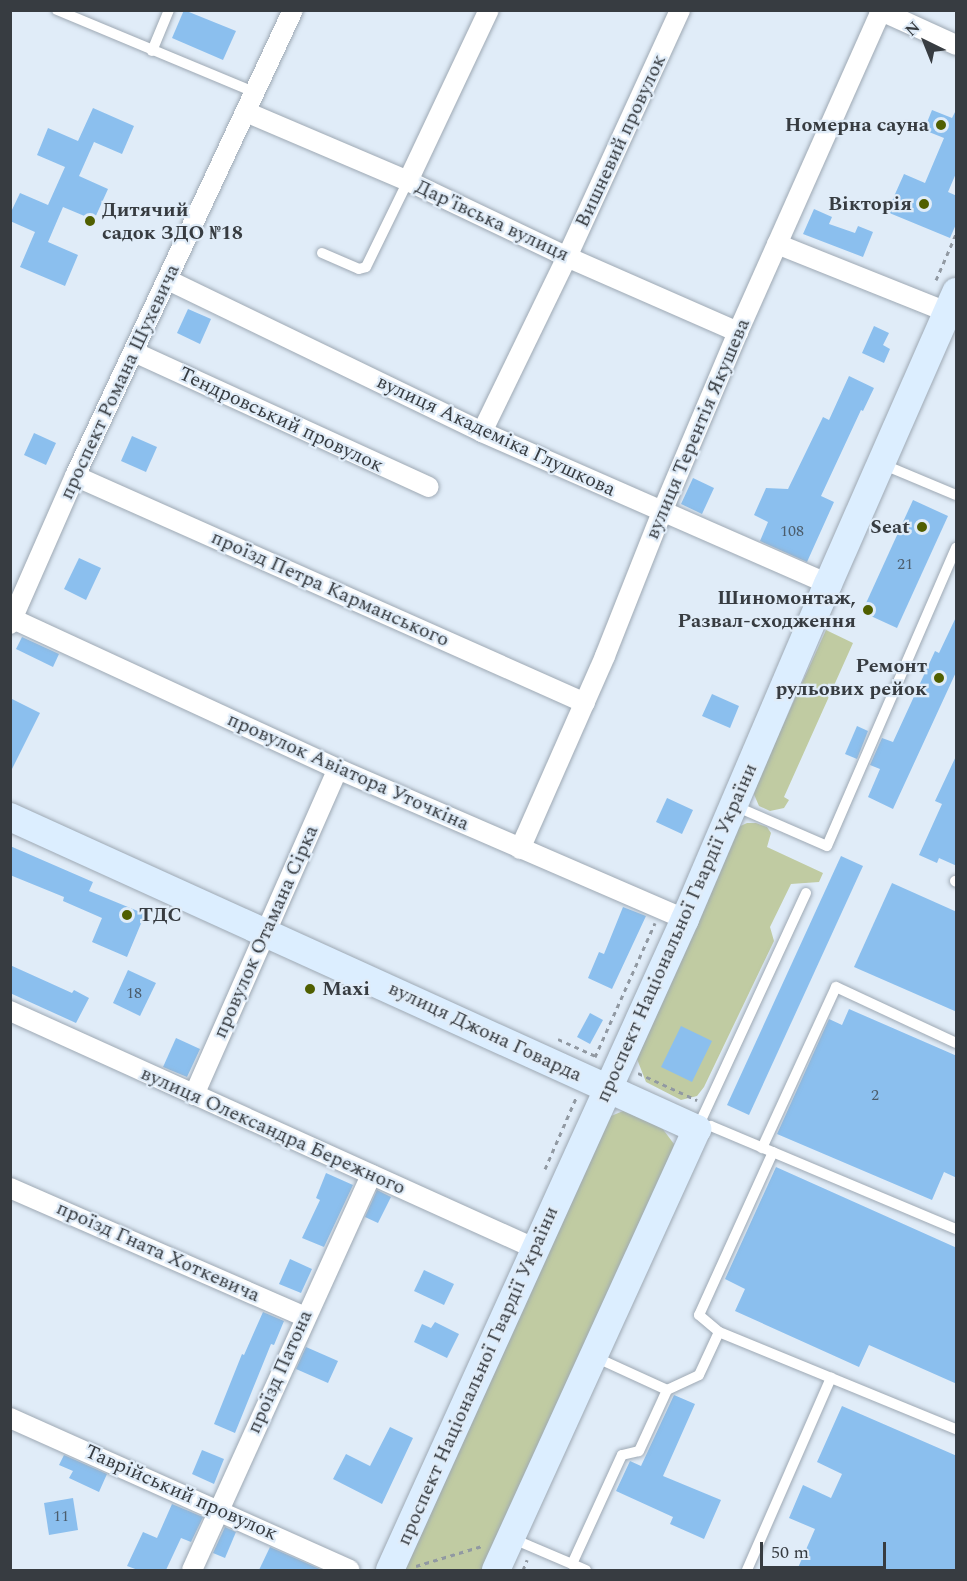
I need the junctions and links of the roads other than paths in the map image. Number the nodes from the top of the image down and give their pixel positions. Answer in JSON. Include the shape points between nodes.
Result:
{"nodes":[{"id":1,"x":57,"y":10,"type":"edge"},
{"id":2,"x":169,"y":10,"type":"edge"},
{"id":3,"x":489,"y":10,"type":"edge"},
{"id":4,"x":680,"y":10,"type":"edge"},
{"id":5,"x":881,"y":11,"type":"edge"},
{"id":6,"x":288,"y":12,"type":"edge"},
{"id":7,"x":957,"y":45,"type":"edge"},
{"id":8,"x":152,"y":51,"type":"junction"},
{"id":9,"x":254,"y":92,"type":"junction"},
{"id":10,"x":246,"y":112,"type":"junction"},
{"id":11,"x":408,"y":182,"type":"junction"},
{"id":12,"x":777,"y":244,"type":"junction"},
{"id":13,"x":322,"y":253,"type":"dead end"},
{"id":14,"x":567,"y":258,"type":"junction"},
{"id":15,"x":168,"y":280,"type":"junction"},
{"id":16,"x":943,"y":302,"type":"edge"},
{"id":17,"x":738,"y":332,"type":"junction"},
{"id":18,"x":134,"y":352,"type":"junction"},
{"id":19,"x":482,"y":432,"type":"junction"},
{"id":20,"x":882,"y":464,"type":"junction"},
{"id":21,"x":75,"y":476,"type":"junction"},
{"id":22,"x":429,"y":487,"type":"dead end"},
{"id":23,"x":957,"y":495,"type":"edge"},
{"id":24,"x":662,"y":512,"type":"junction"},
{"id":25,"x":957,"y":548,"type":"edge"},
{"id":26,"x":828,"y":584,"type":"junction"},
{"id":27,"x":12,"y":621,"type":"edge"},
{"id":28,"x":585,"y":703,"type":"junction"},
{"id":29,"x":338,"y":770,"type":"junction"},
{"id":30,"x":735,"y":806,"type":"junction"},
{"id":31,"x":10,"y":817,"type":"edge"},
{"id":32,"x":520,"y":849,"type":"junction"},
{"id":33,"x":806,"y":893,"type":"dead end"},
{"id":34,"x":685,"y":919,"type":"junction"},
{"id":35,"x":265,"y":932,"type":"junction"},
{"id":36,"x":12,"y":1017,"type":"edge"},
{"id":37,"x":957,"y":1043,"type":"edge"},
{"id":38,"x":607,"y":1069,"type":"junction"},
{"id":39,"x":194,"y":1095,"type":"junction"},
{"id":40,"x":703,"y":1117,"type":"junction"},
{"id":41,"x":762,"y":1148,"type":"junction"},
{"id":42,"x":773,"y":1152,"type":"junction"},
{"id":43,"x":371,"y":1175,"type":"junction"},
{"id":44,"x":10,"y":1188,"type":"edge"},
{"id":45,"x":957,"y":1229,"type":"edge"},
{"id":46,"x":536,"y":1249,"type":"junction"},
{"id":47,"x":305,"y":1317,"type":"junction"},
{"id":48,"x":719,"y":1332,"type":"junction"},
{"id":49,"x":595,"y":1357,"type":"junction"},
{"id":50,"x":831,"y":1378,"type":"junction"},
{"id":51,"x":666,"y":1390,"type":"junction"},
{"id":52,"x":10,"y":1418,"type":"edge"},
{"id":53,"x":957,"y":1429,"type":"edge"},
{"id":54,"x":219,"y":1510,"type":"junction"},
{"id":55,"x":511,"y":1538,"type":"junction"},
{"id":56,"x":572,"y":1564,"type":"junction"},
{"id":57,"x":401,"y":1569,"type":"edge"},
{"id":58,"x":192,"y":1570,"type":"edge"},
{"id":59,"x":350,"y":1570,"type":"edge"},
{"id":60,"x":496,"y":1570,"type":"edge"},
{"id":61,"x":586,"y":1570,"type":"edge"},
{"id":62,"x":747,"y":1570,"type":"edge"}],
"edges":[{"from":1,"to":8,"type":"lane"},
{"from":2,"to":8,"type":"lane"},
{"from":3,"to":11,"type":"street"},
{"from":4,"to":14,"type":"street","name":"Вишневий провулок"},
{"from":5,"to":7,"type":"street"},
{"from":5,"to":12,"type":"street","name":"вулиця Терентія Якушева"},
{"from":6,"to":9,"type":"street","name":"проспект Романа Шухевича"},
{"from":8,"to":9,"type":"lane"},
{"from":9,"to":10,"type":"street","name":"проспект Романа Шухевича"},
{"from":10,"to":11,"type":"street","name":"Дар'ївська вулиця"},
{"from":10,"to":15,"type":"street","name":"проспект Романа Шухевича"},
{"from":11,"to":13,"type":"lane","via":[[366,267],[359,269]]},
{"from":11,"to":14,"type":"street","name":"Дар'ївська вулиця"},
{"from":12,"to":16,"type":"street"},
{"from":12,"to":17,"type":"street","name":"вулиця Терентія Якушева"},
{"from":14,"to":17,"type":"street","name":"Дар'ївська вулиця"},
{"from":14,"to":19,"type":"street","name":"Вишневий провулок"},
{"from":15,"to":18,"type":"street","name":"проспект Романа Шухевича"},
{"from":15,"to":19,"type":"street","name":"вулиця Академіка Глушкова"},
{"from":16,"to":20,"type":"street","name":"проспект Національної Гвардії України"},
{"from":17,"to":24,"type":"street","name":"вулиця Терентія Якушева"},
{"from":18,"to":21,"type":"street","name":"проспект Романа Шухевича"},
{"from":18,"to":22,"type":"street","name":"Тендровський провулок"},
{"from":19,"to":24,"type":"street","name":"вулиця Академіка Глушкова"},
{"from":20,"to":23,"type":"lane"},
{"from":20,"to":26,"type":"street","name":"проспект Національної Гвардії України"},
{"from":21,"to":27,"type":"street","name":"проспект Романа Шухевича"},
{"from":21,"to":28,"type":"street","name":"проїзд Петра Карманського"},
{"from":24,"to":26,"type":"street","name":"вулиця Академіка Глушкова"},
{"from":24,"to":28,"type":"street","name":"вулиця Терентія Якушева"},
{"from":25,"to":30,"type":"lane","via":[[827,846]]},
{"from":26,"to":30,"type":"street","name":"проспект Національної Гвардії України"},
{"from":27,"to":29,"type":"street","name":"провулок Авіатора Уточкіна"},
{"from":28,"to":32,"type":"street","name":"вулиця Терентія Якушева"},
{"from":29,"to":32,"type":"street","name":"провулок Авіатора Уточкіна"},
{"from":29,"to":35,"type":"street","name":"провулок Отамана Сірка"},
{"from":30,"to":34,"type":"street","name":"проспект Національної Гвардії України"},
{"from":31,"to":35,"type":"street","name":"вулиця Джона Говарда"},
{"from":32,"to":34,"type":"street","name":"провулок Авіатора Уточкіна"},
{"from":33,"to":40,"type":"lane"},
{"from":34,"to":38,"type":"street","name":"проспект Національної Гвардії України"},
{"from":35,"to":38,"type":"street","name":"вулиця Джона Говарда"},
{"from":35,"to":39,"type":"street","name":"провулок Отамана Сірка"},
{"from":36,"to":39,"type":"street","name":"вулиця Олександра Бережного"},
{"from":37,"to":41,"type":"lane","via":[[836,987]]},
{"from":38,"to":40,"type":"street","name":"вулиця Джона Говарда"},
{"from":38,"to":46,"type":"street","name":"проспект Національної Гвардії України"},
{"from":39,"to":43,"type":"street","name":"вулиця Олександра Бережного"},
{"from":40,"to":41,"type":"lane","via":[[711,1126]]},
{"from":40,"to":49,"type":"street"},
{"from":41,"to":42,"type":"lane"},
{"from":42,"to":45,"type":"lane"},
{"from":42,"to":48,"type":"lane","via":[[699,1315]]},
{"from":43,"to":46,"type":"street","name":"вулиця Олександра Бережного"},
{"from":43,"to":47,"type":"street","name":"проїзд Патона"},
{"from":44,"to":47,"type":"street","name":"проїзд Гната Хоткевича"},
{"from":46,"to":57,"type":"street","name":"проспект Національної Гвардії України"},
{"from":47,"to":54,"type":"street","name":"проїзд Патона"},
{"from":48,"to":50,"type":"lane"},
{"from":48,"to":51,"type":"lane","via":[[699,1375]]},
{"from":49,"to":51,"type":"lane"},
{"from":49,"to":55,"type":"street"},
{"from":50,"to":53,"type":"lane"},
{"from":50,"to":62,"type":"lane"},
{"from":51,"to":56,"type":"lane","via":[[639,1451],[622,1455]]},
{"from":52,"to":54,"type":"street","name":"Таврійський провулок"},
{"from":54,"to":58,"type":"street","name":"проїзд Патона"},
{"from":54,"to":59,"type":"street","name":"Таврійський провулок"},
{"from":55,"to":56,"type":"lane"},
{"from":55,"to":60,"type":"street"},
{"from":56,"to":61,"type":"lane"}]}
